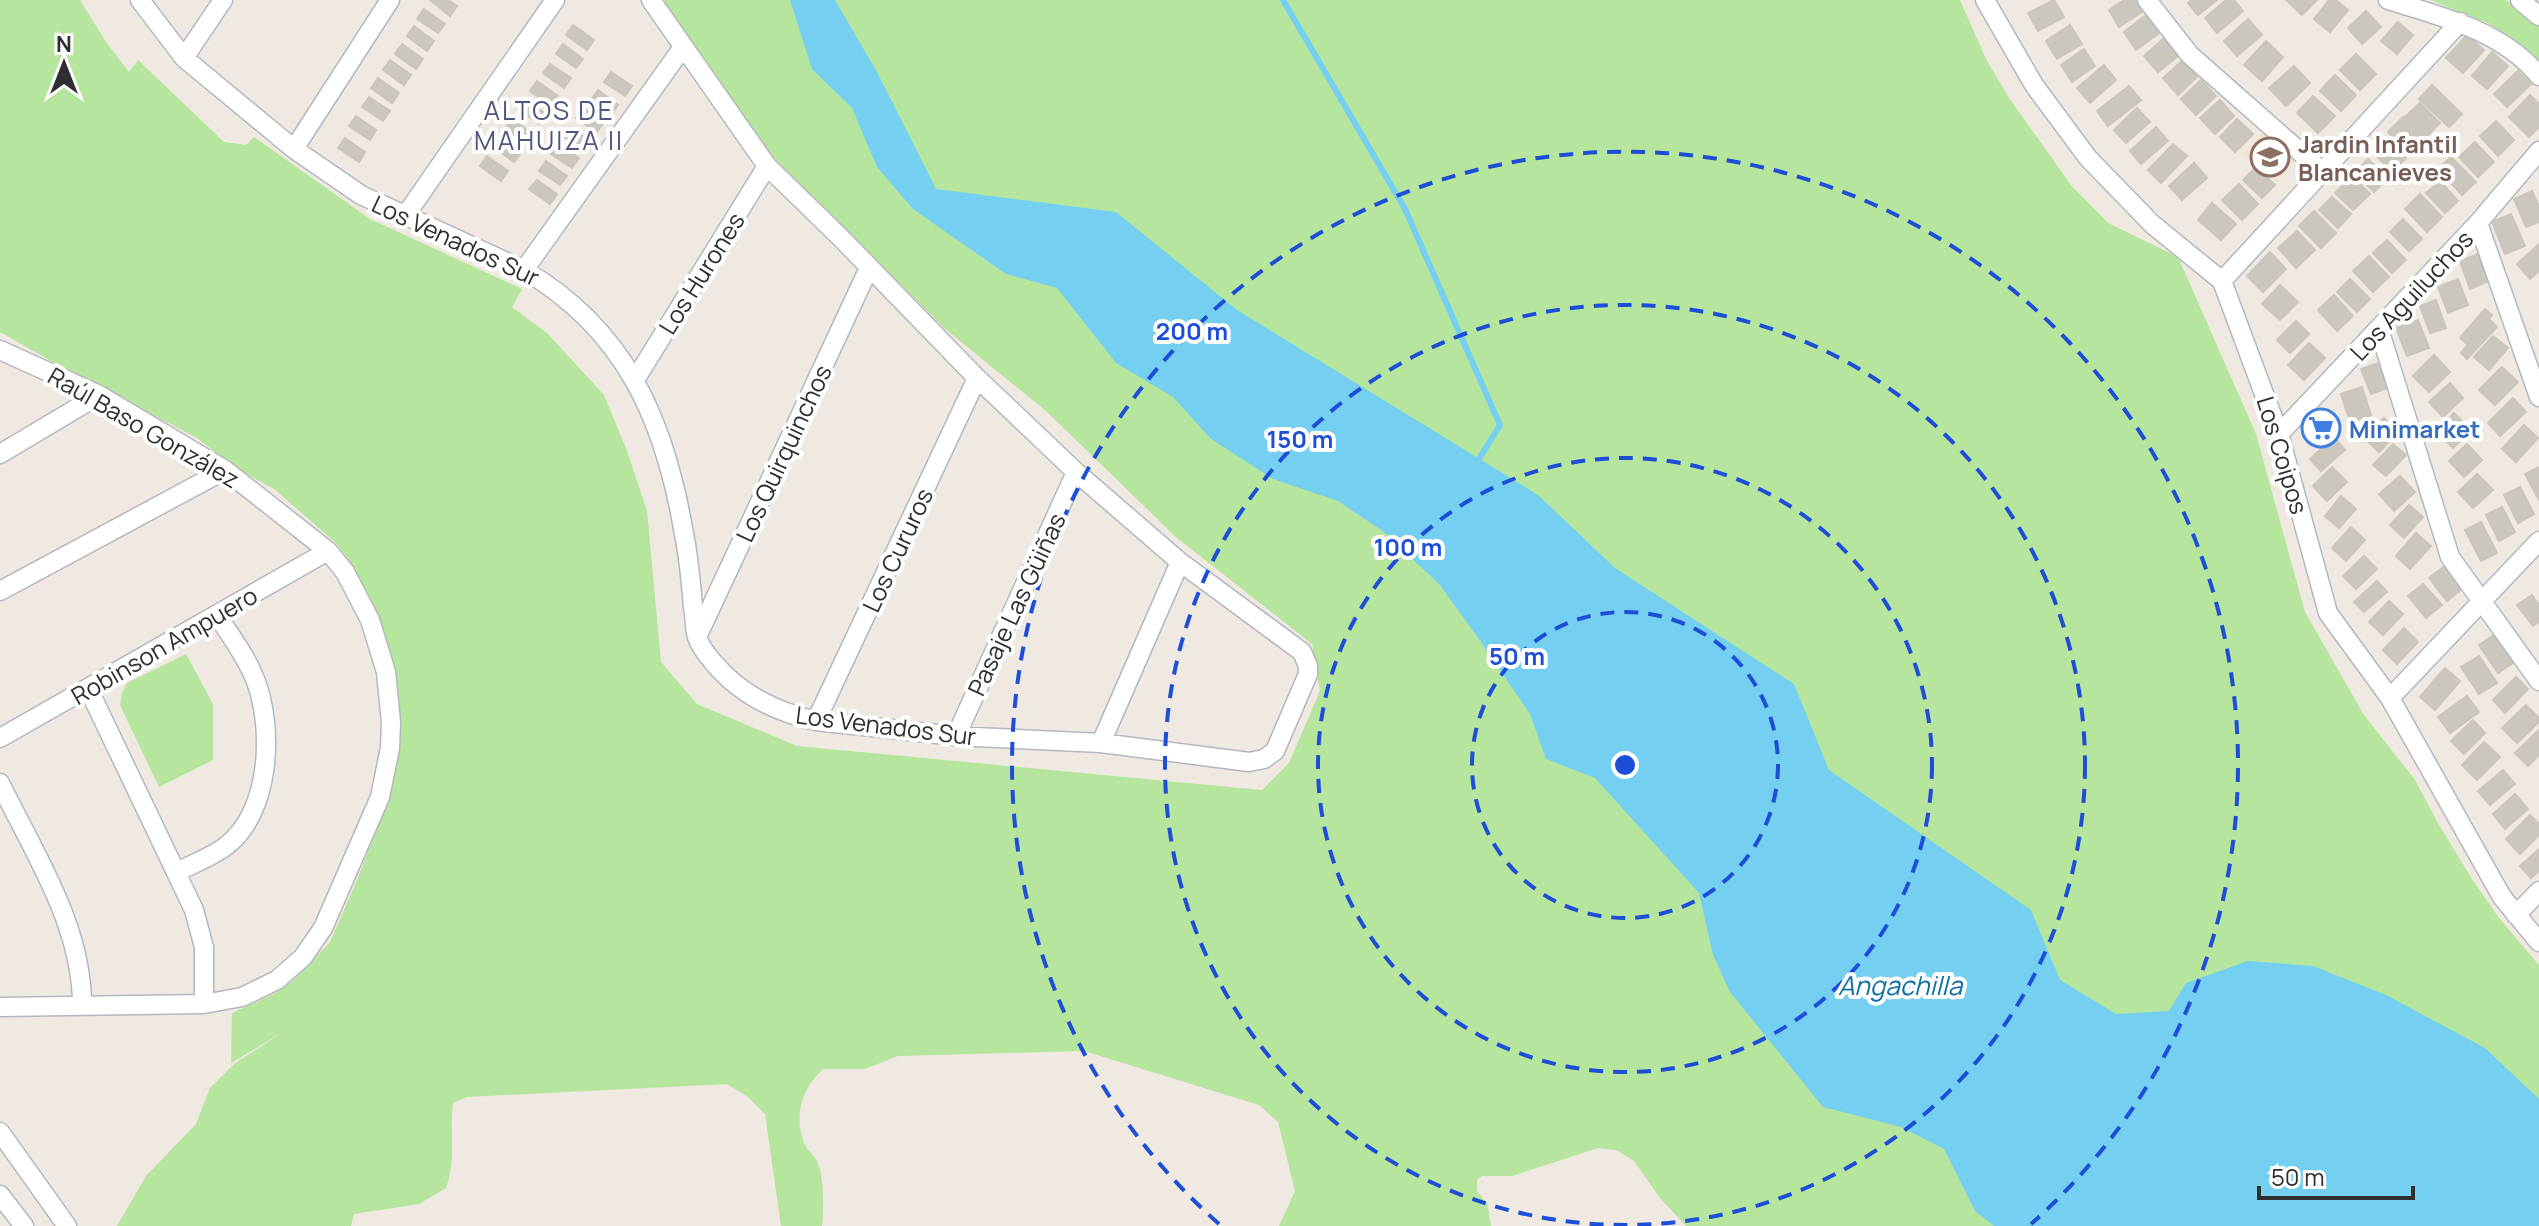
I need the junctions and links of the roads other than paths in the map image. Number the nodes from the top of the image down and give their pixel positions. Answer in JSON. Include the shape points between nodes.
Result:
{"nodes":[{"id":1,"x":140,"y":0,"type":"edge"},
{"id":2,"x":223,"y":0,"type":"edge"},
{"id":3,"x":390,"y":0,"type":"edge"},
{"id":4,"x":555,"y":0,"type":"edge"},
{"id":5,"x":651,"y":0,"type":"edge"},
{"id":6,"x":1985,"y":0,"type":"edge"},
{"id":7,"x":2147,"y":0,"type":"edge"},
{"id":8,"x":2388,"y":0,"type":"edge"},
{"id":9,"x":2520,"y":0,"type":"edge"},
{"id":10,"x":2539,"y":16,"type":"edge"},
{"id":11,"x":2460,"y":22,"type":"junction"},
{"id":12,"x":683,"y":47,"type":"junction"},
{"id":13,"x":184,"y":58,"type":"junction"},
{"id":14,"x":2539,"y":76,"type":"edge"},
{"id":15,"x":294,"y":149,"type":"junction"},
{"id":16,"x":2539,"y":151,"type":"edge"},
{"id":17,"x":767,"y":166,"type":"junction"},
{"id":18,"x":2324,"y":173,"type":"junction"},
{"id":19,"x":405,"y":216,"type":"junction"},
{"id":20,"x":2478,"y":223,"type":"junction"},
{"id":21,"x":869,"y":268,"type":"junction"},
{"id":22,"x":524,"y":270,"type":"junction"},
{"id":23,"x":2222,"y":281,"type":"junction"},
{"id":24,"x":2379,"y":329,"type":"junction"},
{"id":25,"x":0,"y":350,"type":"edge"},
{"id":26,"x":977,"y":378,"type":"junction"},
{"id":27,"x":635,"y":380,"type":"junction"},
{"id":28,"x":99,"y":395,"type":"junction"},
{"id":29,"x":2539,"y":397,"type":"edge"},
{"id":30,"x":2279,"y":434,"type":"junction"},
{"id":31,"x":0,"y":454,"type":"edge"},
{"id":32,"x":225,"y":470,"type":"junction"},
{"id":33,"x":1076,"y":472,"type":"junction"},
{"id":34,"x":2539,"y":541,"type":"edge"},
{"id":35,"x":328,"y":551,"type":"junction"},
{"id":36,"x":1180,"y":562,"type":"junction"},
{"id":37,"x":0,"y":591,"type":"edge"},
{"id":38,"x":2482,"y":603,"type":"junction"},
{"id":39,"x":217,"y":615,"type":"junction"},
{"id":40,"x":697,"y":637,"type":"junction"},
{"id":41,"x":2539,"y":681,"type":"edge"},
{"id":42,"x":88,"y":688,"type":"junction"},
{"id":43,"x":2390,"y":698,"type":"junction"},
{"id":44,"x":816,"y":721,"type":"junction"},
{"id":45,"x":956,"y":736,"type":"junction"},
{"id":46,"x":0,"y":738,"type":"edge"},
{"id":47,"x":1101,"y":743,"type":"junction"},
{"id":48,"x":0,"y":783,"type":"edge"},
{"id":49,"x":177,"y":872,"type":"junction"},
{"id":50,"x":2539,"y":891,"type":"edge"},
{"id":51,"x":2516,"y":915,"type":"junction"},
{"id":52,"x":2539,"y":942,"type":"edge"},
{"id":53,"x":204,"y":1004,"type":"junction"},
{"id":54,"x":82,"y":1005,"type":"junction"},
{"id":55,"x":0,"y":1007,"type":"edge"},
{"id":56,"x":0,"y":1132,"type":"edge"},
{"id":57,"x":0,"y":1195,"type":"edge"},
{"id":58,"x":24,"y":1226,"type":"edge"},
{"id":59,"x":67,"y":1226,"type":"edge"}],
"edges":[{"from":1,"to":13,"type":"street","name":"Los Venados Sur"},
{"from":2,"to":13,"type":"street"},
{"from":3,"to":15,"type":"street"},
{"from":4,"to":19,"type":"street"},
{"from":5,"to":12,"type":"street","name":"Los Venados Sur"},
{"from":6,"to":23,"type":"street","via":[[2034,85],[2088,158],[2152,224]]},
{"from":7,"to":18,"type":"street","via":[[2190,55]]},
{"from":8,"to":11,"type":"street"},
{"from":9,"to":10,"type":"street"},
{"from":11,"to":14,"type":"street","via":[[2499,43]]},
{"from":11,"to":18,"type":"street"},
{"from":12,"to":17,"type":"street","name":"Los Venados Sur"},
{"from":12,"to":22,"type":"street"},
{"from":13,"to":15,"type":"street","name":"Los Venados Sur"},
{"from":15,"to":19,"type":"street","name":"Los Venados Sur","via":[[361,195]]},
{"from":16,"to":20,"type":"street","name":"Los Aguiluchos"},
{"from":17,"to":21,"type":"street","name":"Los Venados Sur"},
{"from":17,"to":27,"type":"street","name":"Los Hurones"},
{"from":18,"to":23,"type":"street"},
{"from":19,"to":22,"type":"street","name":"Los Venados Sur"},
{"from":20,"to":24,"type":"street","name":"Los Aguiluchos"},
{"from":20,"to":29,"type":"street"},
{"from":21,"to":26,"type":"street","name":"Los Venados Sur"},
{"from":21,"to":40,"type":"street","name":"Los Quirquinchos"},
{"from":22,"to":27,"type":"street","name":"Los Venados Sur","via":[[590,318]]},
{"from":23,"to":30,"type":"street","name":"Los Coipos"},
{"from":24,"to":30,"type":"street","name":"Los Aguiluchos"},
{"from":24,"to":38,"type":"street","via":[[2450,557]]},
{"from":25,"to":28,"type":"street","name":"Raúl Baso González"},
{"from":26,"to":33,"type":"street","name":"Los Venados Sur"},
{"from":26,"to":44,"type":"street","name":"Los Cururos"},
{"from":27,"to":40,"type":"street","name":"Los Venados Sur","via":[[677,499]]},
{"from":28,"to":31,"type":"street"},
{"from":28,"to":32,"type":"street","name":"Raúl Baso González"},
{"from":30,"to":43,"type":"street","name":"Los Coipos","via":[[2328,613]]},
{"from":32,"to":35,"type":"street","name":"Raúl Baso González"},
{"from":32,"to":37,"type":"street"},
{"from":33,"to":36,"type":"street","name":"Los Venados Sur"},
{"from":33,"to":45,"type":"street","name":"Pasaje Las Güiñas"},
{"from":34,"to":38,"type":"street"},
{"from":35,"to":39,"type":"street","name":"Robinson Ampuero"},
{"from":35,"to":53,"type":"street","name":"Raúl Baso González","via":[[370,620],[386,672],[390,735],[380,797],[323,928],[303,957],[260,989]]},
{"from":36,"to":47,"type":"street"},
{"from":36,"to":47,"type":"street","name":"Los Venados Sur","via":[[1306,658],[1308,674],[1279,745],[1264,759],[1249,762]]},
{"from":38,"to":41,"type":"street"},
{"from":38,"to":43,"type":"street"},
{"from":39,"to":42,"type":"street","name":"Robinson Ampuero"},
{"from":39,"to":49,"type":"street","via":[[255,679],[264,711],[263,780],[249,819],[227,846]]},
{"from":40,"to":44,"type":"street","name":"Los Venados Sur","via":[[719,669],[753,698]]},
{"from":42,"to":46,"type":"street","name":"Robinson Ampuero"},
{"from":42,"to":49,"type":"street"},
{"from":43,"to":51,"type":"street","name":"Los Coipos"},
{"from":44,"to":45,"type":"street","name":"Los Venados Sur"},
{"from":45,"to":47,"type":"street","name":"Los Venados Sur"},
{"from":48,"to":54,"type":"street","via":[[67,921],[80,966]]},
{"from":49,"to":53,"type":"street","via":[[202,938]]},
{"from":50,"to":51,"type":"street"},
{"from":51,"to":52,"type":"street","name":"Los Coipos"},
{"from":53,"to":54,"type":"street","name":"Raúl Baso González"},
{"from":54,"to":55,"type":"street","name":"Raúl Baso González"},
{"from":56,"to":59,"type":"street"},
{"from":57,"to":58,"type":"street"}]}
